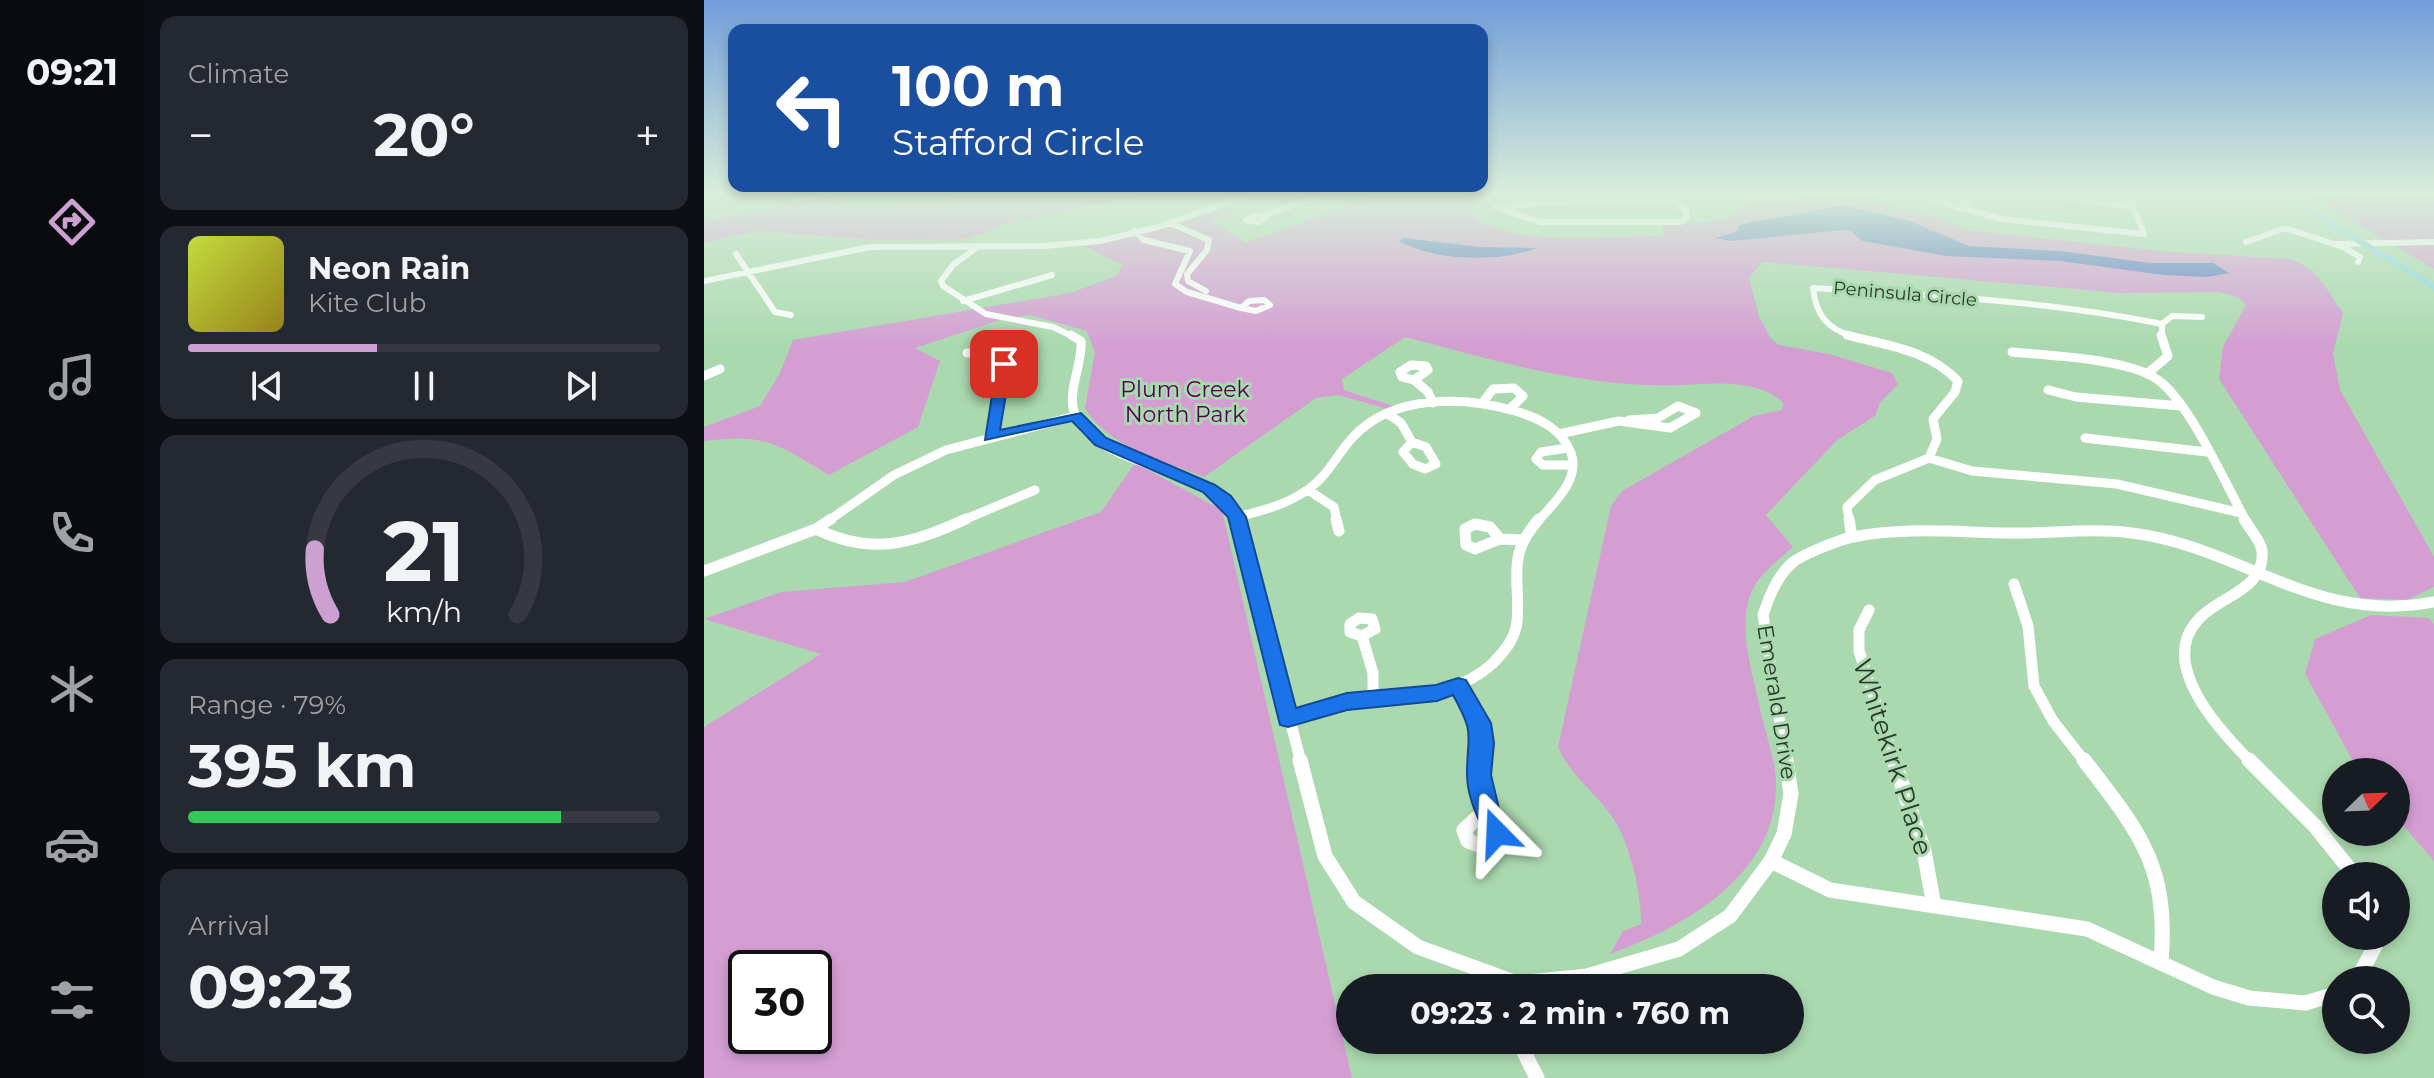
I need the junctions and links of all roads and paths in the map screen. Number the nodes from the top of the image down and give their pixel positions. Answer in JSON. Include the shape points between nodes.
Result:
{"nodes":[{"id":1,"x":861,"y":245,"type":"edge"},
{"id":2,"x":1039,"y":245,"type":"edge"},
{"id":3,"x":1170,"y":245,"type":"edge"},
{"id":4,"x":1198,"y":245,"type":"edge"},
{"id":5,"x":1207,"y":245,"type":"edge"},
{"id":6,"x":2337,"y":245,"type":"edge"},
{"id":7,"x":2368,"y":245,"type":"edge"},
{"id":8,"x":2381,"y":245,"type":"edge"},
{"id":9,"x":979,"y":246,"type":"junction"},
{"id":10,"x":1185,"y":248,"type":"junction"},
{"id":11,"x":736,"y":254,"type":"dead end"},
{"id":12,"x":2358,"y":262,"type":"dead end"},
{"id":13,"x":746,"y":269,"type":"junction"},
{"id":14,"x":1052,"y":275,"type":"dead end"},
{"id":15,"x":2434,"y":277,"type":"edge"},
{"id":16,"x":704,"y":279,"type":"edge"},
{"id":17,"x":2434,"y":287,"type":"edge"},
{"id":18,"x":963,"y":301,"type":"junction"},
{"id":19,"x":791,"y":315,"type":"dead end"},
{"id":20,"x":2202,"y":317,"type":"dead end"},
{"id":21,"x":2162,"y":324,"type":"junction"},
{"id":22,"x":2012,"y":352,"type":"dead end"},
{"id":23,"x":967,"y":353,"type":"dead end"},
{"id":24,"x":720,"y":369,"type":"dead end"},
{"id":25,"x":2147,"y":374,"type":"junction"},
{"id":26,"x":704,"y":376,"type":"edge"},
{"id":27,"x":1414,"y":380,"type":"dead end"},
{"id":28,"x":2048,"y":390,"type":"dead end"},
{"id":29,"x":1483,"y":402,"type":"junction"},
{"id":30,"x":1433,"y":403,"type":"junction"},
{"id":31,"x":2181,"y":406,"type":"junction"},
{"id":32,"x":1511,"y":408,"type":"junction"},
{"id":33,"x":1388,"y":414,"type":"junction"},
{"id":34,"x":1075,"y":416,"type":"junction"},
{"id":35,"x":1629,"y":420,"type":"junction"},
{"id":36,"x":1559,"y":434,"type":"junction"},
{"id":37,"x":991,"y":437,"type":"junction"},
{"id":38,"x":2085,"y":438,"type":"dead end"},
{"id":39,"x":1412,"y":442,"type":"dead end"},
{"id":40,"x":1568,"y":448,"type":"junction"},
{"id":41,"x":2207,"y":452,"type":"junction"},
{"id":42,"x":1929,"y":458,"type":"junction"},
{"id":43,"x":1573,"y":465,"type":"junction"},
{"id":44,"x":1035,"y":490,"type":"dead end"},
{"id":45,"x":1308,"y":490,"type":"junction"},
{"id":46,"x":2241,"y":513,"type":"junction"},
{"id":47,"x":1237,"y":517,"type":"junction"},
{"id":48,"x":816,"y":529,"type":"junction"},
{"id":49,"x":1339,"y":531,"type":"dead end"},
{"id":50,"x":1852,"y":537,"type":"junction"},
{"id":51,"x":1500,"y":539,"type":"dead end"},
{"id":52,"x":1523,"y":540,"type":"junction"},
{"id":53,"x":704,"y":571,"type":"edge"},
{"id":54,"x":2256,"y":572,"type":"junction"},
{"id":55,"x":2014,"y":584,"type":"dead end"},
{"id":56,"x":2434,"y":602,"type":"edge"},
{"id":57,"x":1869,"y":610,"type":"dead end"},
{"id":58,"x":1362,"y":636,"type":"dead end"},
{"id":59,"x":1458,"y":686,"type":"junction"},
{"id":60,"x":1373,"y":697,"type":"junction"},
{"id":61,"x":1288,"y":719,"type":"junction"},
{"id":62,"x":1489,"y":819,"type":"dead end"},
{"id":63,"x":1771,"y":861,"type":"junction"},
{"id":64,"x":2345,"y":862,"type":"edge"},
{"id":65,"x":1934,"y":906,"type":"junction"},
{"id":66,"x":2161,"y":962,"type":"junction"},
{"id":67,"x":1488,"y":974,"type":"edge"},
{"id":68,"x":1594,"y":974,"type":"edge"},
{"id":69,"x":2322,"y":998,"type":"edge"},
{"id":70,"x":1525,"y":1054,"type":"edge"},
{"id":71,"x":1537,"y":1078,"type":"edge"}],
"edges":[{"from":1,"to":13,"type":"street"},
{"from":2,"to":9,"type":"street"},
{"from":3,"to":10,"type":"street"},
{"from":4,"to":10,"type":"street"},
{"from":5,"to":10,"type":"street","via":[[1187,274],[1188,281],[1244,305],[1187,292],[1175,284],[1175,275],[1191,254]]},
{"from":6,"to":12,"type":"street","via":[[2360,257]]},
{"from":7,"to":17,"type":"main road"},
{"from":8,"to":15,"type":"main road"},
{"from":9,"to":13,"type":"street","via":[[870,247]]},
{"from":9,"to":18,"type":"street","via":[[941,281]]},
{"from":11,"to":13,"type":"street"},
{"from":13,"to":16,"type":"street"},
{"from":13,"to":19,"type":"street","via":[[775,312]]},
{"from":14,"to":18,"type":"street"},
{"from":18,"to":34,"type":"street","via":[[983,313],[1068,331],[1081,341],[1084,355],[1073,396]]},
{"from":20,"to":21,"type":"street","via":[[2172,316]]},
{"from":21,"to":25,"type":"street","via":[[2168,356]]},
{"from":21,"to":42,"type":"street","name":"Peninsula Circle","via":[[2036,306],[1813,288],[1815,314],[1823,325],[1914,350],[1952,370],[1958,381],[1933,419],[1937,439]]},
{"from":22,"to":25,"type":"street","via":[[2093,359]]},
{"from":23,"to":37,"type":"street","via":[[990,353],[1004,364]]},
{"from":24,"to":26,"type":"street"},
{"from":25,"to":31,"type":"street","via":[[2171,391]]},
{"from":27,"to":30,"type":"street"},
{"from":28,"to":31,"type":"street"},
{"from":29,"to":30,"type":"street"},
{"from":29,"to":32,"type":"street"},
{"from":29,"to":32,"type":"street","via":[[1496,388],[1514,388],[1523,396]]},
{"from":30,"to":33,"type":"street"},
{"from":31,"to":41,"type":"street"},
{"from":32,"to":36,"type":"street"},
{"from":33,"to":39,"type":"street","via":[[1401,423]]},
{"from":33,"to":45,"type":"street","via":[[1358,432]]},
{"from":34,"to":37,"type":"street"},
{"from":34,"to":47,"type":"street","via":[[1100,441],[1209,489]]},
{"from":35,"to":35,"type":"street","via":[[1664,429],[1696,413],[1678,406],[1658,418]]},
{"from":35,"to":36,"type":"street"},
{"from":36,"to":40,"type":"street"},
{"from":37,"to":48,"type":"street","via":[[946,450],[894,475]]},
{"from":38,"to":41,"type":"street"},
{"from":40,"to":43,"type":"street"},
{"from":40,"to":43,"type":"street","via":[[1541,452],[1536,459],[1543,465]]},
{"from":41,"to":46,"type":"street"},
{"from":42,"to":46,"type":"street","via":[[1972,471],[2117,484]]},
{"from":42,"to":50,"type":"street","via":[[1863,486],[1847,507]]},
{"from":43,"to":52,"type":"street","via":[[1562,497]]},
{"from":44,"to":48,"type":"street","via":[[908,541],[857,545],[833,541]]},
{"from":45,"to":47,"type":"street"},
{"from":45,"to":49,"type":"street","via":[[1334,507]]},
{"from":46,"to":54,"type":"street","via":[[2262,550]]},
{"from":47,"to":61,"type":"street","name":"Emerald Drive"},
{"from":48,"to":53,"type":"street"},
{"from":50,"to":54,"type":"street","name":"Emerald Drive","via":[[2109,530],[2171,542]]},
{"from":50,"to":63,"type":"street","name":"Emerald Drive","via":[[1793,562],[1770,593],[1763,615],[1791,794],[1784,834]]},
{"from":51,"to":52,"type":"street"},
{"from":52,"to":59,"type":"street","via":[[1516,562],[1515,634],[1501,657]]},
{"from":54,"to":56,"type":"street","name":"Emerald Drive","via":[[2356,606],[2397,609]]},
{"from":54,"to":64,"type":"street","via":[[2244,592],[2196,621],[2185,644],[2187,670],[2209,713]]},
{"from":55,"to":66,"type":"street","via":[[2028,626],[2034,686],[2053,721],[2128,817],[2153,863],[2165,915]]},
{"from":57,"to":65,"type":"street","name":"Whitekirk Place","via":[[1859,630],[1859,651],[1924,851]]},
{"from":58,"to":60,"type":"street","via":[[1373,673]]},
{"from":59,"to":60,"type":"street"},
{"from":59,"to":62,"type":"street","via":[[1480,723],[1479,775]]},
{"from":60,"to":61,"type":"street"},
{"from":61,"to":67,"type":"street","name":"Emerald Drive","via":[[1325,856],[1354,902],[1418,947]]},
{"from":63,"to":65,"type":"street","via":[[1830,890]]},
{"from":63,"to":68,"type":"street","name":"Emerald Drive","via":[[1730,916],[1679,949]]},
{"from":65,"to":66,"type":"street","via":[[2087,929]]},
{"from":66,"to":69,"type":"street","via":[[2249,998],[2305,1003]]},
{"from":70,"to":71,"type":"street"}]}
